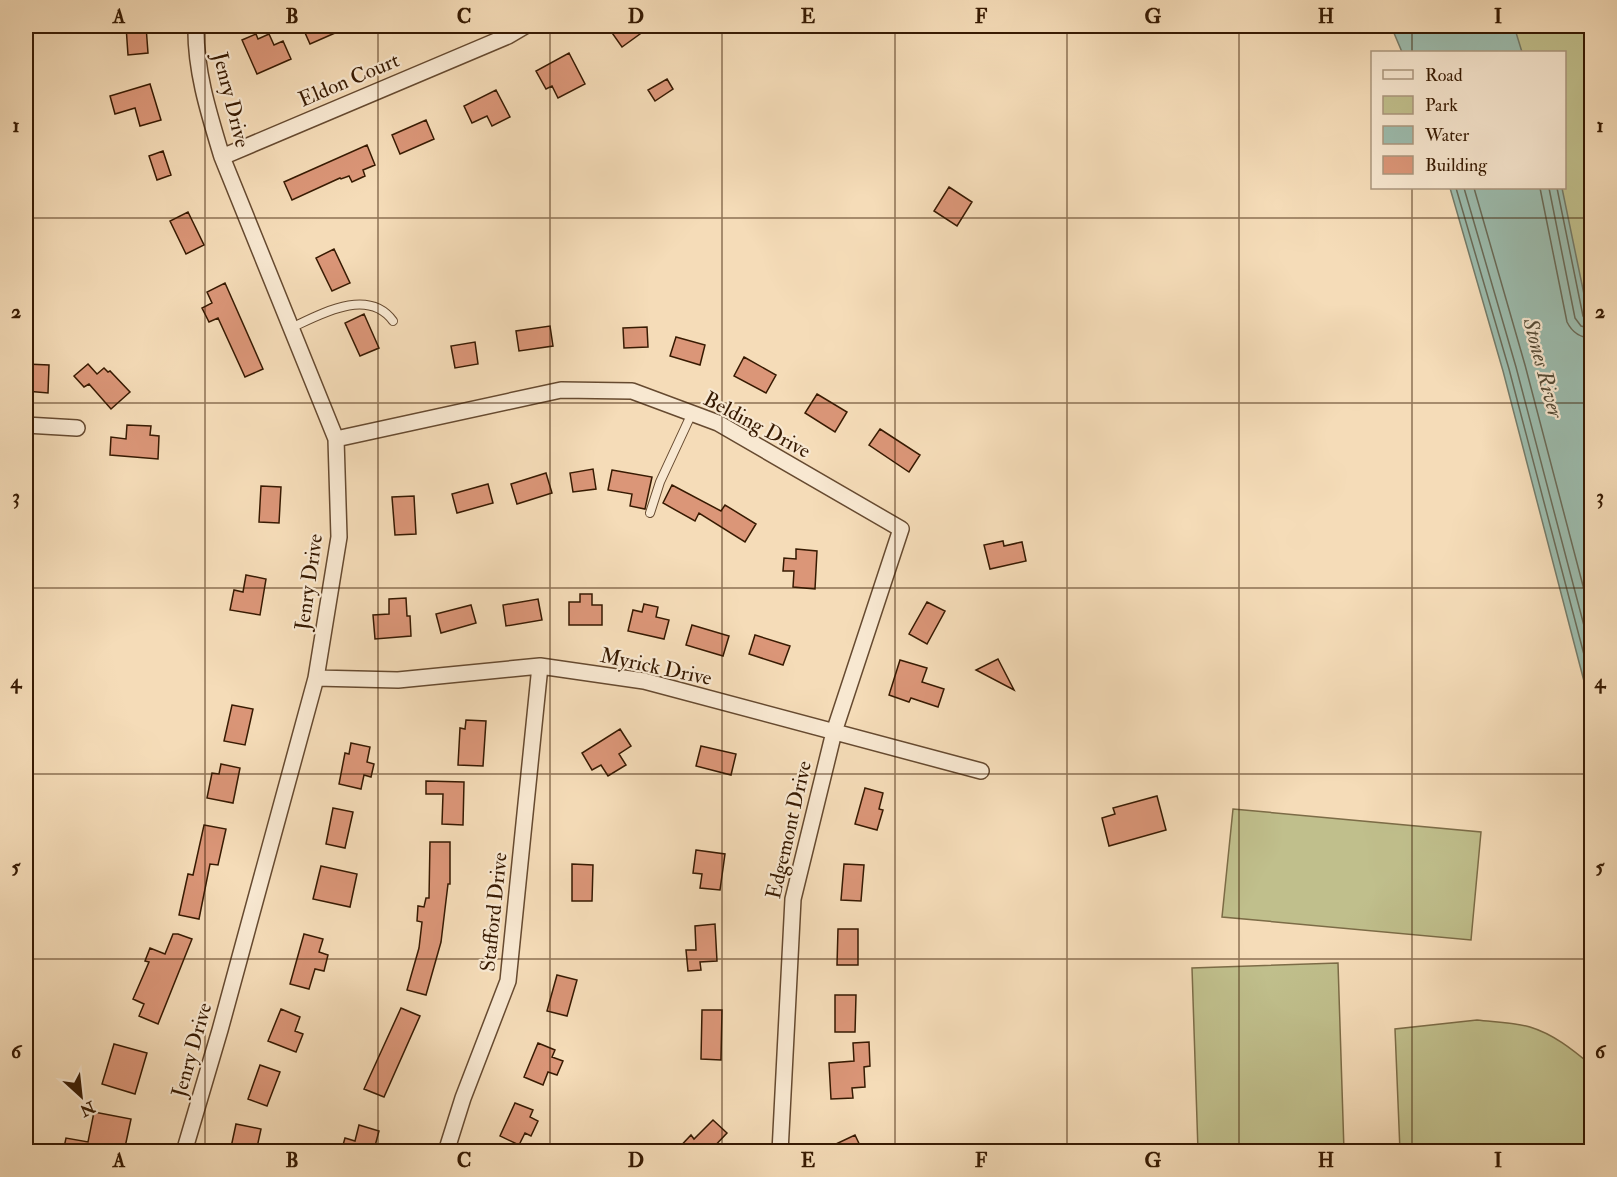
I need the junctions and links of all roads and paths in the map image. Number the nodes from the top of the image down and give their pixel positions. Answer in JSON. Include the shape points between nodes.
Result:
{"nodes":[{"id":1,"x":196,"y":26,"type":"edge"},
{"id":2,"x":525,"y":26,"type":"edge"},
{"id":3,"x":222,"y":157,"type":"junction"},
{"id":4,"x":393,"y":321,"type":"dead end"},
{"id":5,"x":291,"y":328,"type":"junction"},
{"id":6,"x":692,"y":413,"type":"junction"},
{"id":7,"x":26,"y":425,"type":"edge"},
{"id":8,"x":77,"y":428,"type":"dead end"},
{"id":9,"x":336,"y":439,"type":"junction"},
{"id":10,"x":650,"y":513,"type":"dead end"},
{"id":11,"x":901,"y":529,"type":"joint"},
{"id":12,"x":540,"y":666,"type":"junction"},
{"id":13,"x":316,"y":678,"type":"junction"},
{"id":14,"x":834,"y":732,"type":"junction"},
{"id":15,"x":981,"y":771,"type":"dead end"},
{"id":16,"x":184,"y":1152,"type":"edge"},
{"id":17,"x":446,"y":1152,"type":"edge"},
{"id":18,"x":780,"y":1152,"type":"edge"}],
"edges":[{"from":1,"to":3,"type":"street","name":"Jenry Drive","via":[[201,77]]},
{"from":2,"to":3,"type":"street","name":"Eldon Court"},
{"from":3,"to":5,"type":"street","name":"Jenry Drive"},
{"from":4,"to":5,"type":"lane","via":[[386,311],[372,305],[350,305]]},
{"from":5,"to":9,"type":"street","name":"Jenry Drive"},
{"from":6,"to":9,"type":"street","name":"Belding Drive","via":[[632,391],[561,390]]},
{"from":6,"to":10,"type":"lane"},
{"from":6,"to":11,"type":"street","name":"Belding Drive","via":[[718,423]]},
{"from":7,"to":8,"type":"street"},
{"from":9,"to":13,"type":"street","name":"Jenry Drive","via":[[339,537]]},
{"from":11,"to":14,"type":"street","name":"Edgemont Drive"},
{"from":12,"to":13,"type":"street","name":"Myrick Drive","via":[[398,680]]},
{"from":12,"to":14,"type":"street","name":"Myrick Drive","via":[[644,681]]},
{"from":12,"to":17,"type":"street","name":"Stafford Drive","via":[[508,981]]},
{"from":13,"to":16,"type":"street","name":"Jenry Drive"},
{"from":14,"to":15,"type":"street","name":"Myrick Drive"},
{"from":14,"to":18,"type":"street","name":"Edgemont Drive","via":[[793,899]]}]}
